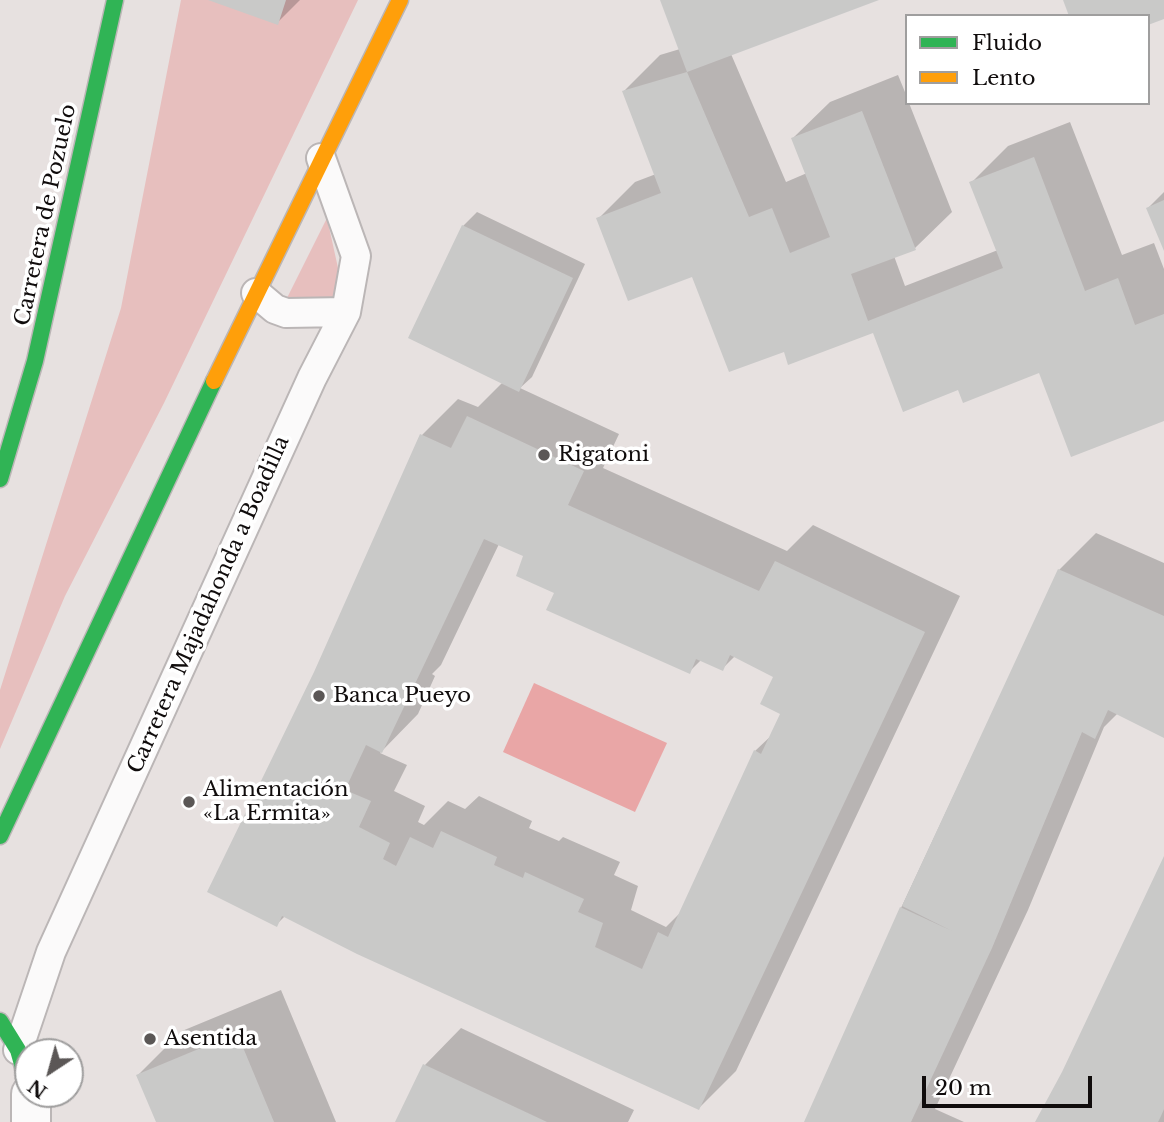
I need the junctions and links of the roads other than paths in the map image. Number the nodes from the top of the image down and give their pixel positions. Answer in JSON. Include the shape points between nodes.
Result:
{"nodes":[{"id":1,"x":115,"y":0,"type":"edge"},
{"id":2,"x":400,"y":0,"type":"edge"},
{"id":3,"x":321,"y":158,"type":"junction"},
{"id":4,"x":256,"y":293,"type":"junction"},
{"id":5,"x":346,"y":313,"type":"junction"},
{"id":6,"x":0,"y":478,"type":"edge"},
{"id":7,"x":0,"y":836,"type":"edge"},
{"id":8,"x":0,"y":1021,"type":"edge"},
{"id":9,"x":22,"y":1038,"type":"edge"},
{"id":10,"x":14,"y":1043,"type":"edge"}],
"edges":[{"from":1,"to":6,"type":"street","name":"Carretera de Pozuelo","via":[[35,361]]},
{"from":2,"to":3,"type":"street"},
{"from":3,"to":4,"type":"street"},
{"from":3,"to":5,"type":"lane","name":"Carretera Majadahonda a Boadilla","via":[[356,256]]},
{"from":4,"to":5,"type":"lane","via":[[286,313]]},
{"from":4,"to":7,"type":"street"},
{"from":5,"to":9,"type":"lane","name":"Carretera Majadahonda a Boadilla","via":[[312,378],[51,952]]},
{"from":8,"to":10,"type":"street"}]}
